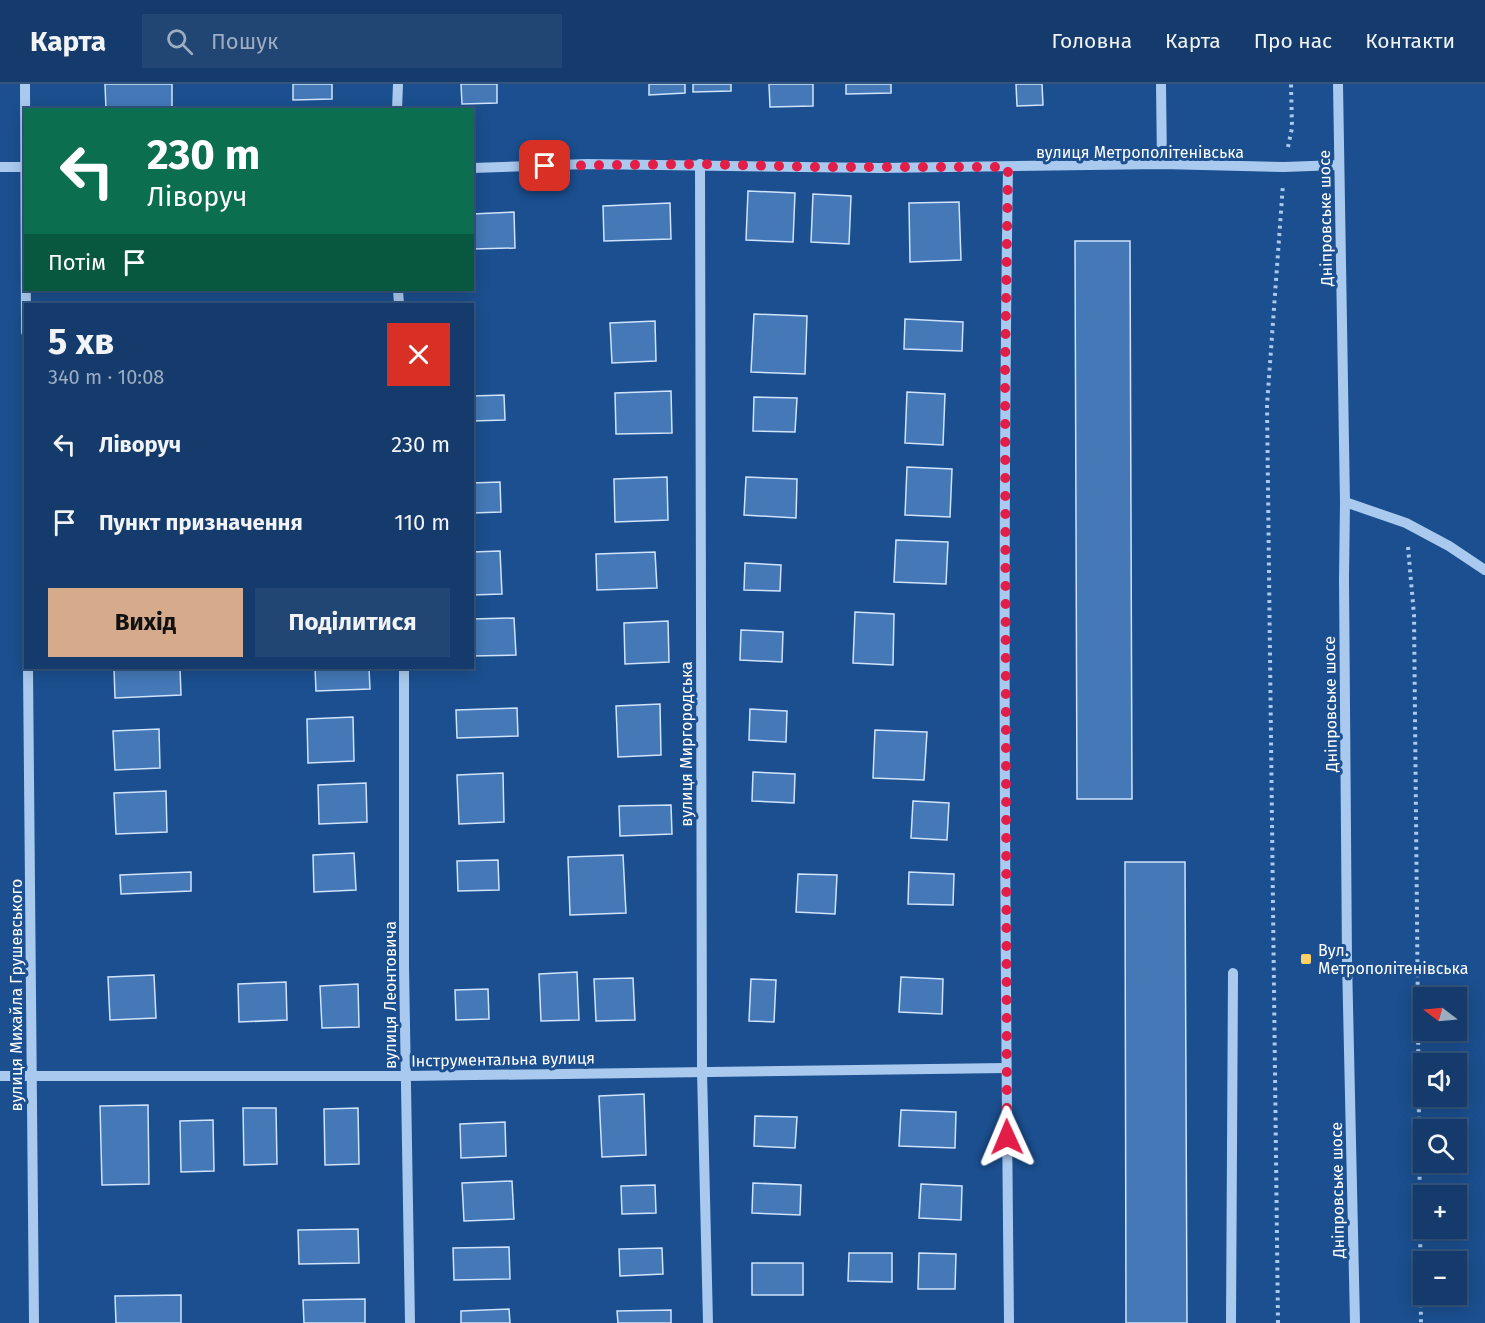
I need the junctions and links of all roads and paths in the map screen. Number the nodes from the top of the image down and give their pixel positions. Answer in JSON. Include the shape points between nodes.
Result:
{"nodes":[{"id":1,"x":25,"y":84,"type":"edge"},
{"id":2,"x":398,"y":84,"type":"edge"},
{"id":3,"x":1161,"y":84,"type":"edge"},
{"id":4,"x":1291,"y":84,"type":"edge"},
{"id":5,"x":1338,"y":84,"type":"edge"},
{"id":6,"x":25,"y":108,"type":"edge"},
{"id":7,"x":397,"y":108,"type":"edge"},
{"id":8,"x":700,"y":164,"type":"junction"},
{"id":9,"x":1162,"y":164,"type":"junction"},
{"id":10,"x":1339,"y":165,"type":"junction"},
{"id":11,"x":0,"y":167,"type":"edge"},
{"id":12,"x":24,"y":167,"type":"edge"},
{"id":13,"x":1008,"y":167,"type":"junction"},
{"id":14,"x":1284,"y":167,"type":"junction"},
{"id":15,"x":474,"y":168,"type":"edge"},
{"id":16,"x":1345,"y":502,"type":"junction"},
{"id":17,"x":1406,"y":523,"type":"junction"},
{"id":18,"x":1485,"y":570,"type":"edge"},
{"id":19,"x":28,"y":669,"type":"edge"},
{"id":20,"x":404,"y":669,"type":"edge"},
{"id":21,"x":1233,"y":973,"type":"dead end"},
{"id":22,"x":1006,"y":1068,"type":"junction"},
{"id":23,"x":702,"y":1071,"type":"junction"},
{"id":24,"x":406,"y":1076,"type":"junction"},
{"id":25,"x":0,"y":1077,"type":"edge"},
{"id":26,"x":32,"y":1077,"type":"junction"},
{"id":27,"x":34,"y":1323,"type":"edge"},
{"id":28,"x":410,"y":1323,"type":"edge"},
{"id":29,"x":708,"y":1323,"type":"edge"},
{"id":30,"x":1009,"y":1323,"type":"edge"},
{"id":31,"x":1231,"y":1323,"type":"edge"},
{"id":32,"x":1278,"y":1323,"type":"edge"},
{"id":33,"x":1355,"y":1323,"type":"edge"},
{"id":34,"x":1421,"y":1323,"type":"edge"}],
"edges":[{"from":1,"to":6,"type":"street"},
{"from":2,"to":7,"type":"street"},
{"from":3,"to":9,"type":"street"},
{"from":4,"to":14,"type":"path","via":[[1292,129]]},
{"from":5,"to":10,"type":"street","name":"Дніпровське шосе"},
{"from":8,"to":13,"type":"street","name":"вулиця Метрополітенівська"},
{"from":8,"to":15,"type":"street","name":"вулиця Метрополітенівська"},
{"from":8,"to":23,"type":"street","name":"вулиця Миргородська"},
{"from":9,"to":13,"type":"street","name":"вулиця Метрополітенівська"},
{"from":9,"to":14,"type":"street","name":"вулиця Метрополітенівська"},
{"from":10,"to":14,"type":"street","name":"вулиця Метрополітенівська"},
{"from":10,"to":16,"type":"street","name":"Дніпровське шосе"},
{"from":11,"to":12,"type":"street"},
{"from":13,"to":22,"type":"street"},
{"from":14,"to":32,"type":"path","via":[[1267,405]]},
{"from":16,"to":17,"type":"street"},
{"from":16,"to":33,"type":"street","name":"Дніпровське шосе","via":[[1347,948]]},
{"from":17,"to":18,"type":"street"},
{"from":17,"to":34,"type":"path","via":[[1414,615]]},
{"from":19,"to":26,"type":"street","name":"вулиця Михайла Грушевського"},
{"from":20,"to":24,"type":"street","name":"вулиця Леонтовича"},
{"from":21,"to":31,"type":"street"},
{"from":22,"to":23,"type":"street","name":"Інструментальна вулиця"},
{"from":22,"to":30,"type":"street"},
{"from":23,"to":24,"type":"street","name":"Інструментальна вулиця"},
{"from":23,"to":29,"type":"street","name":"вулиця Миргородська"},
{"from":24,"to":26,"type":"street","name":"Інструментальна вулиця"},
{"from":24,"to":28,"type":"street","name":"вулиця Леонтовича"},
{"from":25,"to":26,"type":"street","name":"Інструментальна вулиця"},
{"from":26,"to":27,"type":"street","name":"вулиця Михайла Грушевського"}]}
